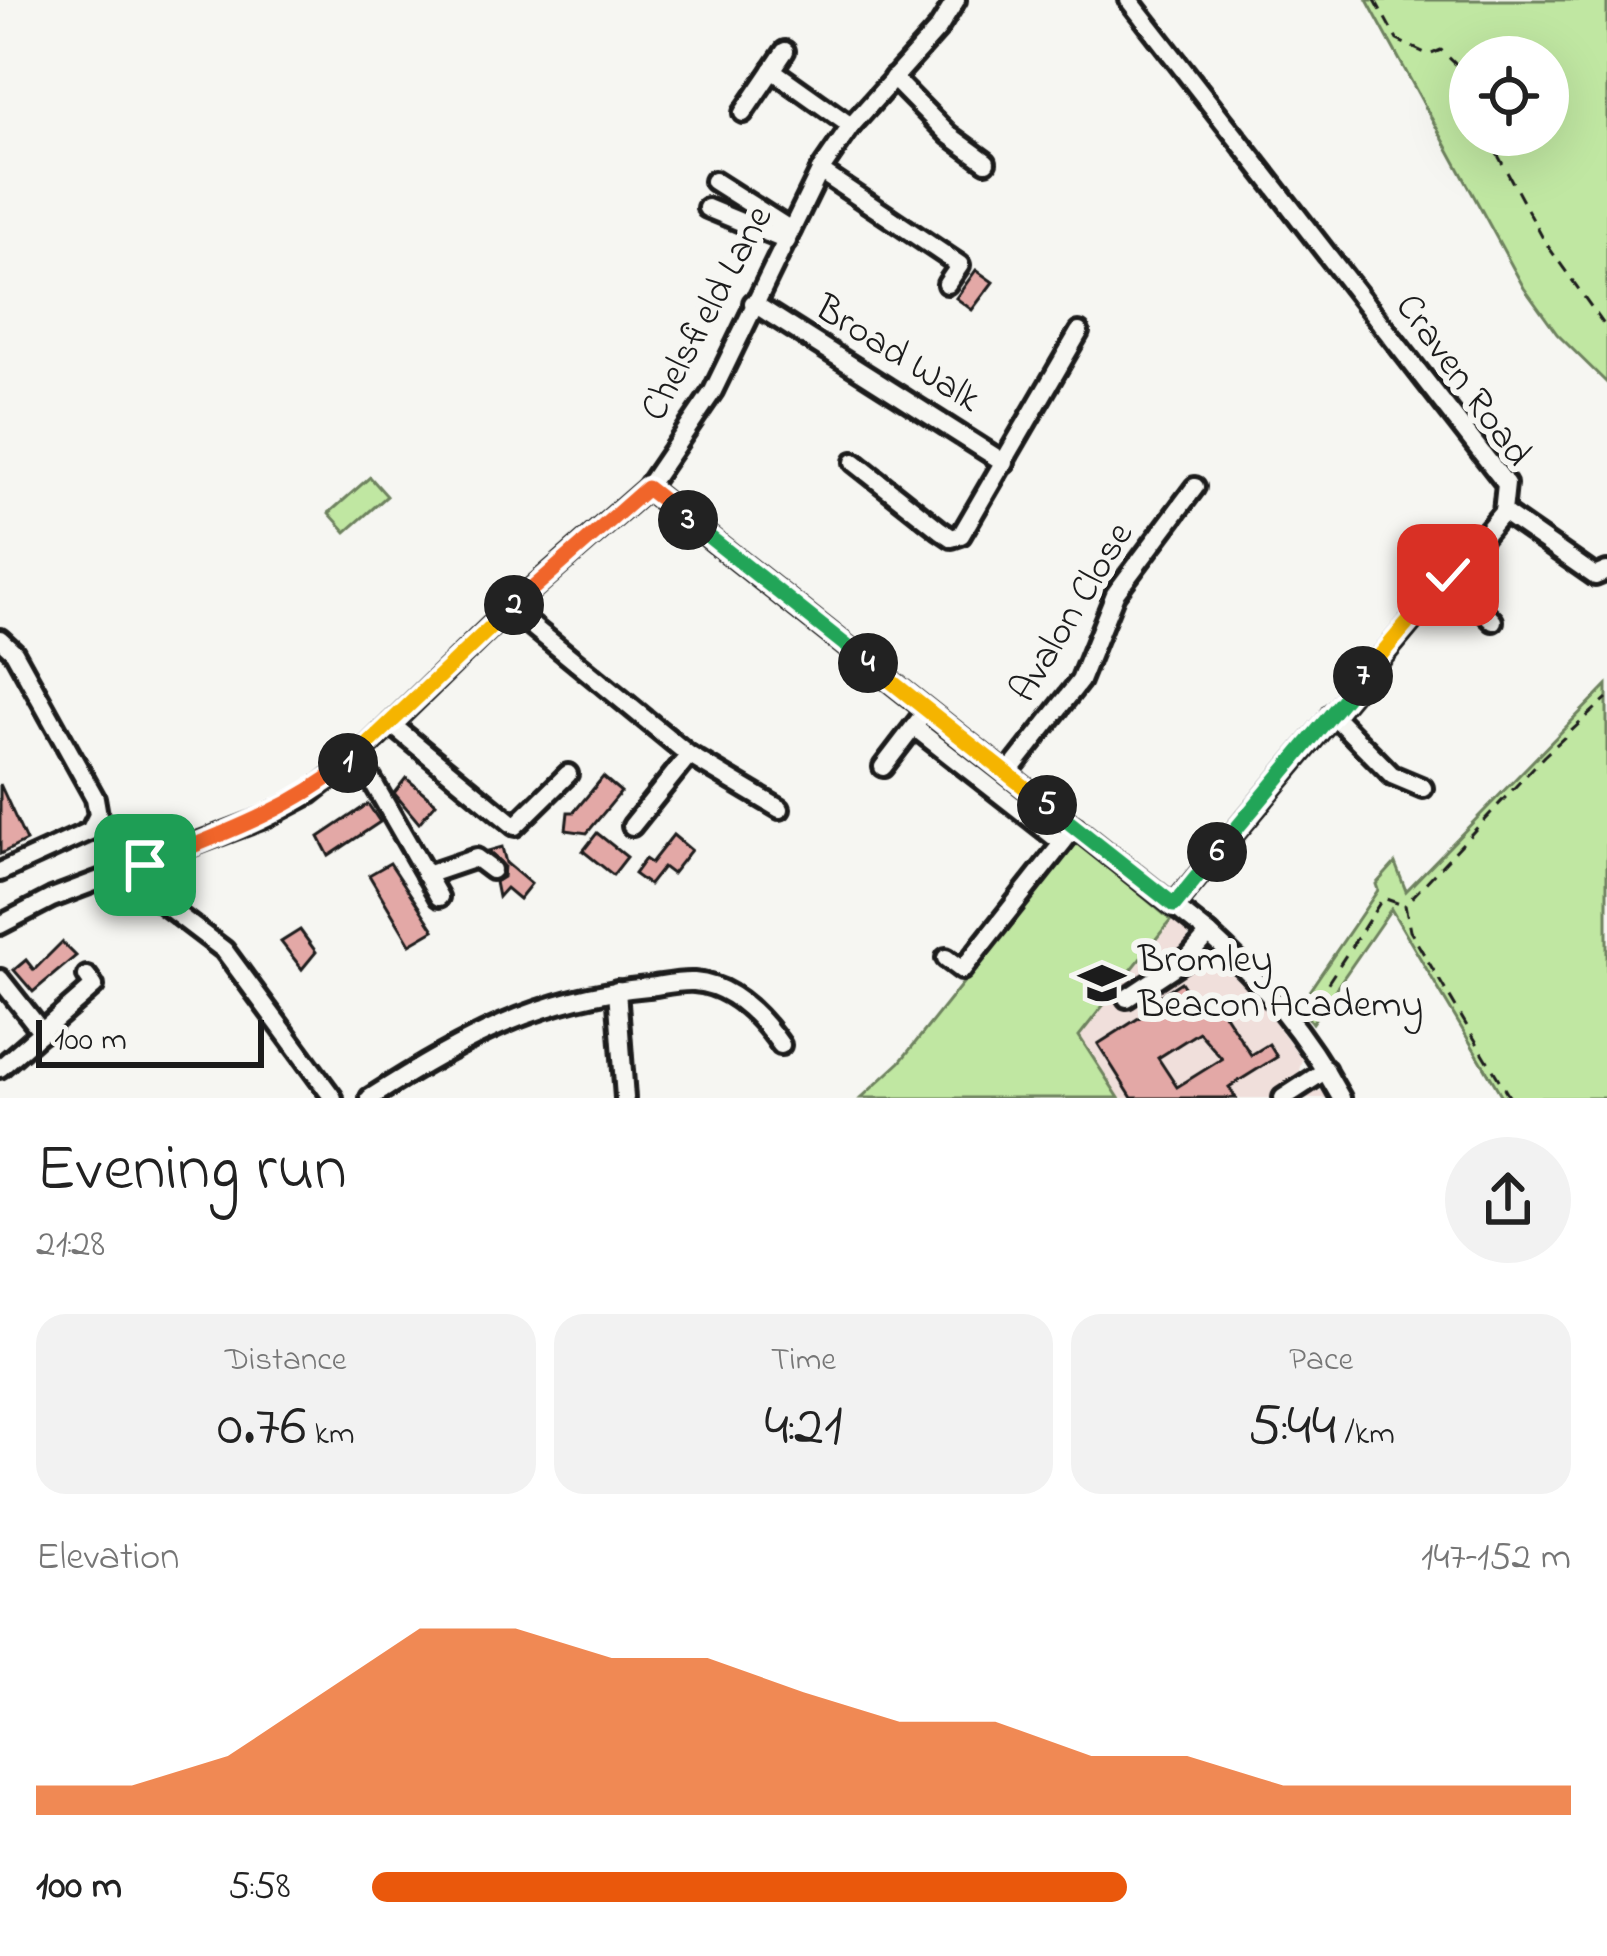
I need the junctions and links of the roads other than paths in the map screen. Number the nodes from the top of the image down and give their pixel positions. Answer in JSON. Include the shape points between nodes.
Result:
{"nodes":[{"id":1,"x":956,"y":0,"type":"edge"},
{"id":2,"x":1129,"y":0,"type":"edge"},
{"id":3,"x":784,"y":51,"type":"dead end"},
{"id":4,"x":772,"y":70,"type":"junction"},
{"id":5,"x":893,"y":78,"type":"junction"},
{"id":6,"x":742,"y":113,"type":"dead end"},
{"id":7,"x":851,"y":126,"type":"junction"},
{"id":8,"x":986,"y":162,"type":"dead end"},
{"id":9,"x":820,"y":171,"type":"junction"},
{"id":10,"x":714,"y":181,"type":"dead end"},
{"id":11,"x":707,"y":208,"type":"dead end"},
{"id":12,"x":789,"y":235,"type":"junction"},
{"id":13,"x":946,"y":284,"type":"dead end"},
{"id":14,"x":753,"y":303,"type":"junction"},
{"id":15,"x":1079,"y":332,"type":"dead end"},
{"id":16,"x":854,"y":462,"type":"dead end"},
{"id":17,"x":1005,"y":464,"type":"junction"},
{"id":18,"x":1195,"y":487,"type":"dead end"},
{"id":19,"x":647,"y":488,"type":"junction"},
{"id":20,"x":1503,"y":512,"type":"junction"},
{"id":21,"x":1607,"y":571,"type":"edge"},
{"id":22,"x":1448,"y":575,"type":"junction"},
{"id":23,"x":510,"y":608,"type":"junction"},
{"id":24,"x":1493,"y":621,"type":"dead end"},
{"id":25,"x":0,"y":639,"type":"edge"},
{"id":26,"x":927,"y":709,"type":"junction"},
{"id":27,"x":1332,"y":714,"type":"junction"},
{"id":28,"x":391,"y":724,"type":"junction"},
{"id":29,"x":914,"y":727,"type":"junction"},
{"id":30,"x":688,"y":754,"type":"junction"},
{"id":31,"x":358,"y":756,"type":"junction"},
{"id":32,"x":883,"y":767,"type":"dead end"},
{"id":33,"x":1007,"y":773,"type":"junction"},
{"id":34,"x":568,"y":774,"type":"dead end"},
{"id":35,"x":1423,"y":788,"type":"dead end"},
{"id":36,"x":780,"y":809,"type":"dead end"},
{"id":37,"x":632,"y":826,"type":"dead end"},
{"id":38,"x":1075,"y":827,"type":"junction"},
{"id":39,"x":1062,"y":843,"type":"junction"},
{"id":40,"x":145,"y":865,"type":"junction"},
{"id":41,"x":492,"y":870,"type":"dead end"},
{"id":42,"x":0,"y":872,"type":"edge"},
{"id":43,"x":426,"y":874,"type":"junction"},
{"id":44,"x":439,"y":897,"type":"dead end"},
{"id":45,"x":1174,"y":905,"type":"junction"},
{"id":46,"x":0,"y":925,"type":"edge"},
{"id":47,"x":1209,"y":934,"type":"junction"},
{"id":48,"x":946,"y":958,"type":"dead end"},
{"id":49,"x":87,"y":976,"type":"dead end"},
{"id":50,"x":0,"y":979,"type":"edge"},
{"id":51,"x":617,"y":989,"type":"junction"},
{"id":52,"x":1127,"y":998,"type":"dead end"},
{"id":53,"x":42,"y":1032,"type":"junction"},
{"id":54,"x":781,"y":1045,"type":"dead end"},
{"id":55,"x":0,"y":1069,"type":"edge"},
{"id":56,"x":1326,"y":1070,"type":"junction"},
{"id":57,"x":332,"y":1098,"type":"edge"},
{"id":58,"x":370,"y":1098,"type":"edge"},
{"id":59,"x":626,"y":1098,"type":"edge"},
{"id":60,"x":1282,"y":1098,"type":"edge"},
{"id":61,"x":1341,"y":1098,"type":"edge"}],
"edges":[{"from":1,"to":5,"type":"street","name":"Chelsfield Lane"},
{"from":2,"to":20,"type":"street","name":"Craven Road","via":[[1506,484]]},
{"from":3,"to":4,"type":"street"},
{"from":4,"to":6,"type":"street"},
{"from":4,"to":7,"type":"street"},
{"from":5,"to":7,"type":"street","name":"Chelsfield Lane"},
{"from":5,"to":8,"type":"street"},
{"from":7,"to":9,"type":"street","name":"Chelsfield Lane"},
{"from":9,"to":12,"type":"street","name":"Chelsfield Lane"},
{"from":9,"to":13,"type":"street","via":[[960,265]]},
{"from":10,"to":12,"type":"street"},
{"from":11,"to":12,"type":"street"},
{"from":12,"to":14,"type":"street","name":"Chelsfield Lane"},
{"from":14,"to":17,"type":"street","name":"Broad Walk"},
{"from":14,"to":19,"type":"street","name":"Chelsfield Lane","via":[[713,391]]},
{"from":15,"to":17,"type":"street","name":"Broad Walk"},
{"from":16,"to":17,"type":"street","name":"Broad Walk","via":[[952,538],[962,535]]},
{"from":18,"to":33,"type":"street","name":"Avalon Close","via":[[1114,594],[1080,681]]},
{"from":19,"to":23,"type":"street","name":"Chelsfield Lane"},
{"from":19,"to":26,"type":"street"},
{"from":20,"to":21,"type":"street","via":[[1595,575]]},
{"from":20,"to":22,"type":"street","name":"Craven Road"},
{"from":22,"to":24,"type":"street"},
{"from":22,"to":27,"type":"street","name":"Craven Road"},
{"from":23,"to":28,"type":"street","name":"Chelsfield Lane"},
{"from":23,"to":30,"type":"street"},
{"from":25,"to":42,"type":"street","via":[[38,694],[98,815],[90,831]]},
{"from":26,"to":29,"type":"street"},
{"from":26,"to":33,"type":"street"},
{"from":27,"to":35,"type":"street","via":[[1392,775]]},
{"from":27,"to":45,"type":"street","name":"Craven Road"},
{"from":28,"to":31,"type":"street","name":"Chelsfield Lane"},
{"from":28,"to":34,"type":"street","via":[[515,826]]},
{"from":29,"to":32,"type":"street"},
{"from":29,"to":39,"type":"street"},
{"from":30,"to":36,"type":"street"},
{"from":30,"to":37,"type":"street"},
{"from":31,"to":40,"type":"street","name":"Chelsfield Lane","via":[[295,802]]},
{"from":31,"to":43,"type":"street"},
{"from":33,"to":38,"type":"street"},
{"from":38,"to":39,"type":"street"},
{"from":38,"to":45,"type":"street"},
{"from":39,"to":48,"type":"street","via":[[962,970]]},
{"from":40,"to":46,"type":"street","name":"Chelsfield Lane"},
{"from":40,"to":57,"type":"street","via":[[157,899],[224,950]]},
{"from":41,"to":43,"type":"street","via":[[476,858]]},
{"from":43,"to":44,"type":"street"},
{"from":45,"to":47,"type":"street"},
{"from":47,"to":52,"type":"street"},
{"from":47,"to":56,"type":"street","via":[[1258,980]]},
{"from":49,"to":53,"type":"street","via":[[94,986]]},
{"from":50,"to":53,"type":"street"},
{"from":51,"to":54,"type":"street","via":[[696,982],[763,1018]]},
{"from":51,"to":58,"type":"street","via":[[526,1012],[453,1044]]},
{"from":51,"to":59,"type":"street"},
{"from":53,"to":55,"type":"street"},
{"from":56,"to":60,"type":"street"},
{"from":56,"to":61,"type":"street"}]}
